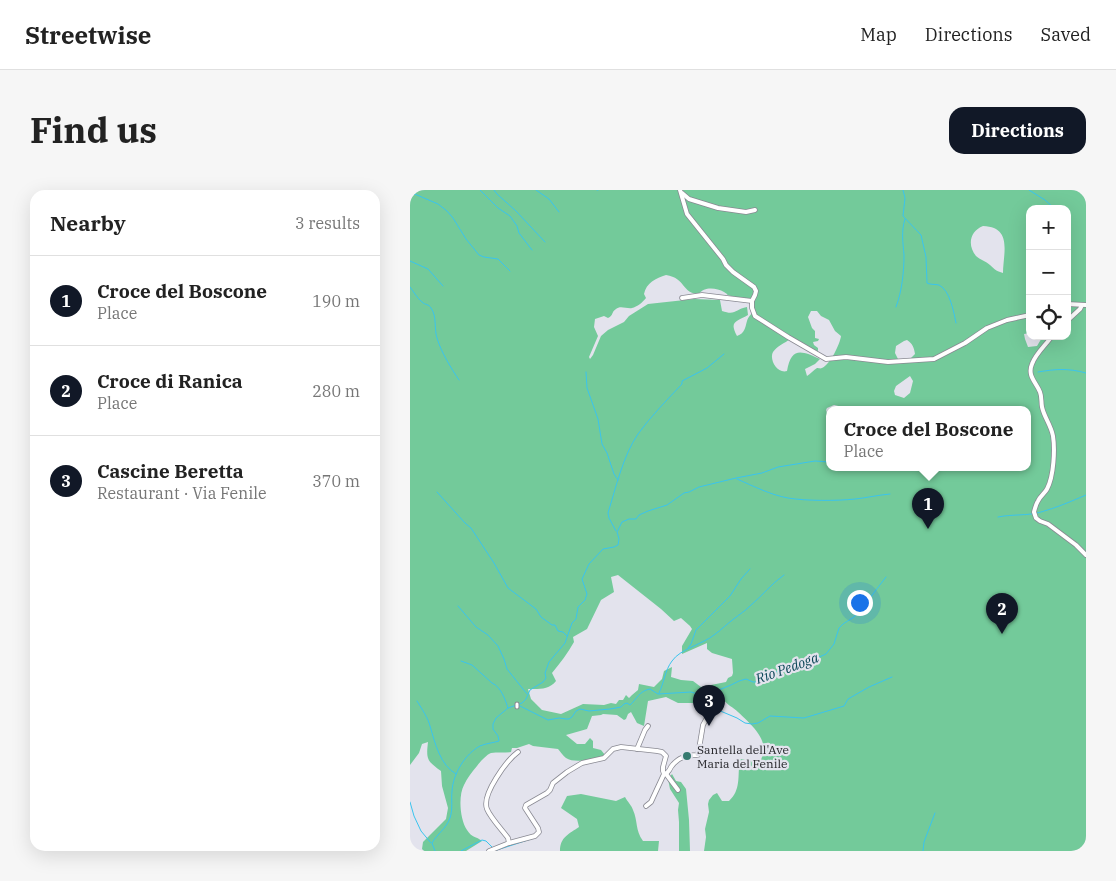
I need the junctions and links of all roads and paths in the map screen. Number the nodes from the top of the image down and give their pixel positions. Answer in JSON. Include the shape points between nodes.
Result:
{"nodes":[{"id":1,"x":680,"y":191,"type":"edge"},
{"id":2,"x":755,"y":210,"type":"dead end"},
{"id":3,"x":682,"y":298,"type":"dead end"},
{"id":4,"x":752,"y":301,"type":"junction"},
{"id":5,"x":1071,"y":304,"type":"edge"},
{"id":6,"x":1084,"y":305,"type":"edge"},
{"id":7,"x":1026,"y":316,"type":"edge"},
{"id":8,"x":1071,"y":317,"type":"edge"},
{"id":9,"x":1049,"y":340,"type":"edge"},
{"id":10,"x":1086,"y":555,"type":"edge"},
{"id":11,"x":709,"y":714,"type":"dead end"},
{"id":12,"x":648,"y":726,"type":"dead end"},
{"id":13,"x":637,"y":749,"type":"junction"},
{"id":14,"x":518,"y":752,"type":"dead end"},
{"id":15,"x":665,"y":774,"type":"junction"},
{"id":16,"x":678,"y":790,"type":"dead end"},
{"id":17,"x":646,"y":806,"type":"dead end"},
{"id":18,"x":509,"y":843,"type":"junction"},
{"id":19,"x":490,"y":851,"type":"edge"}],
"edges":[{"from":1,"to":2,"type":"street","via":[[688,199],[718,208]]},
{"from":1,"to":4,"type":"street","via":[[687,214],[726,265],[756,290]]},
{"from":3,"to":4,"type":"street","via":[[702,295]]},
{"from":4,"to":7,"type":"street","via":[[755,316],[826,359],[846,357],[888,362],[934,359],[987,328]]},
{"from":5,"to":6,"type":"street"},
{"from":6,"to":8,"type":"street"},
{"from":9,"to":10,"type":"street","via":[[1035,357],[1030,372],[1051,426],[1054,448],[1050,481],[1034,512],[1036,518]]},
{"from":11,"to":15,"type":"street","via":[[703,726],[698,755],[685,756]]},
{"from":12,"to":13,"type":"street"},
{"from":13,"to":15,"type":"street","via":[[662,752],[666,756]]},
{"from":13,"to":18,"type":"street","via":[[613,749],[604,758],[582,763],[553,783],[547,793],[525,808],[539,832]]},
{"from":14,"to":18,"type":"street","via":[[494,782],[486,802],[487,809]]},
{"from":15,"to":16,"type":"street"},
{"from":15,"to":17,"type":"street"},
{"from":18,"to":19,"type":"street"}]}
